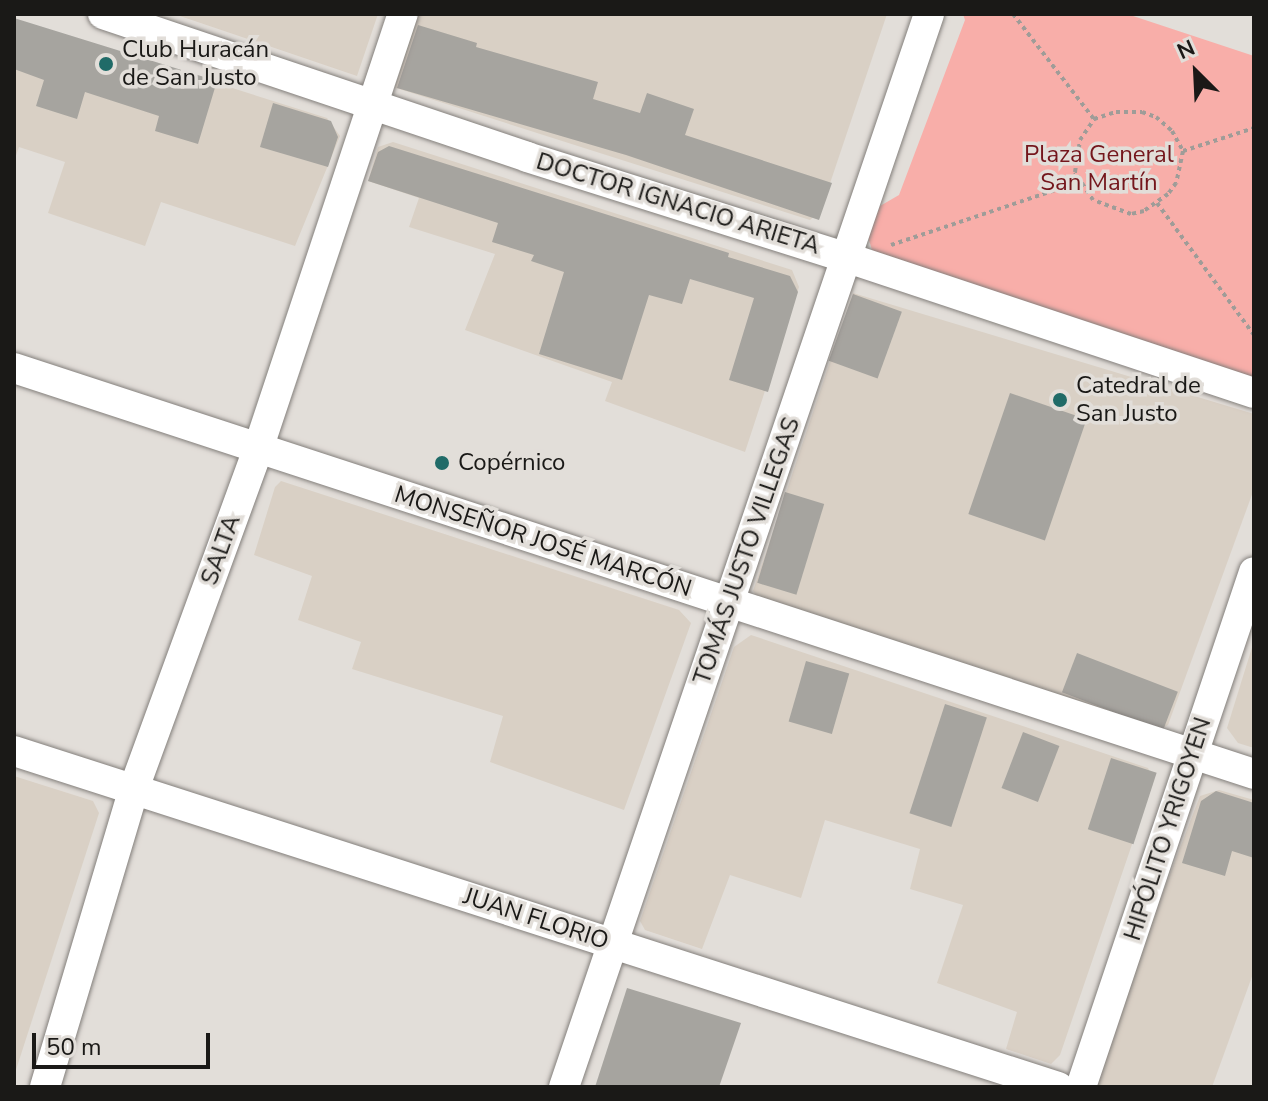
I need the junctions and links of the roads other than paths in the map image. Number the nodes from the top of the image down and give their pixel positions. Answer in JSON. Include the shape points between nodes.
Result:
{"nodes":[{"id":1,"x":103,"y":14,"type":"edge"},
{"id":2,"x":403,"y":14,"type":"edge"},
{"id":3,"x":929,"y":14,"type":"edge"},
{"id":4,"x":373,"y":104,"type":"junction"},
{"id":5,"x":845,"y":257,"type":"junction"},
{"id":6,"x":14,"y":368,"type":"edge"},
{"id":7,"x":1254,"y":393,"type":"edge"},
{"id":8,"x":258,"y":449,"type":"junction"},
{"id":9,"x":1254,"y":572,"type":"edge"},
{"id":10,"x":730,"y":604,"type":"junction"},
{"id":11,"x":14,"y":751,"type":"edge"},
{"id":12,"x":1193,"y":756,"type":"junction"},
{"id":13,"x":1254,"y":774,"type":"edge"},
{"id":14,"x":133,"y":791,"type":"junction"},
{"id":15,"x":612,"y":944,"type":"junction"},
{"id":16,"x":45,"y":1087,"type":"edge"},
{"id":17,"x":564,"y":1087,"type":"edge"},
{"id":18,"x":1058,"y":1087,"type":"edge"},
{"id":19,"x":1081,"y":1087,"type":"edge"}],
"edges":[{"from":1,"to":4,"type":"street","name":"DOCTOR IGNACIO ARIETA"},
{"from":2,"to":4,"type":"street","name":"SALTA"},
{"from":3,"to":5,"type":"street","name":"TOMÁS JUSTO VILLEGAS"},
{"from":4,"to":5,"type":"street","name":"DOCTOR IGNACIO ARIETA"},
{"from":4,"to":8,"type":"street","name":"SALTA"},
{"from":5,"to":7,"type":"street","name":"DOCTOR IGNACIO ARIETA"},
{"from":5,"to":10,"type":"street","name":"TOMÁS JUSTO VILLEGAS"},
{"from":6,"to":8,"type":"street","name":"MONSEÑOR JOSÉ MARCÓN"},
{"from":8,"to":10,"type":"street","name":"MONSEÑOR JOSÉ MARCÓN"},
{"from":8,"to":14,"type":"street","name":"SALTA"},
{"from":9,"to":12,"type":"street","name":"HIPÓLITO YRIGOYEN"},
{"from":10,"to":12,"type":"street","name":"MONSEÑOR JOSÉ MARCÓN"},
{"from":10,"to":15,"type":"street","name":"TOMÁS JUSTO VILLEGAS"},
{"from":11,"to":14,"type":"street","name":"JUAN FLORIO"},
{"from":12,"to":13,"type":"street","name":"MONSEÑOR JOSÉ MARCÓN"},
{"from":12,"to":19,"type":"street","name":"HIPÓLITO YRIGOYEN"},
{"from":14,"to":15,"type":"street","name":"JUAN FLORIO"},
{"from":14,"to":16,"type":"street","name":"SALTA"},
{"from":15,"to":17,"type":"street","name":"TOMÁS JUSTO VILLEGAS"},
{"from":15,"to":18,"type":"street","name":"JUAN FLORIO"}]}
